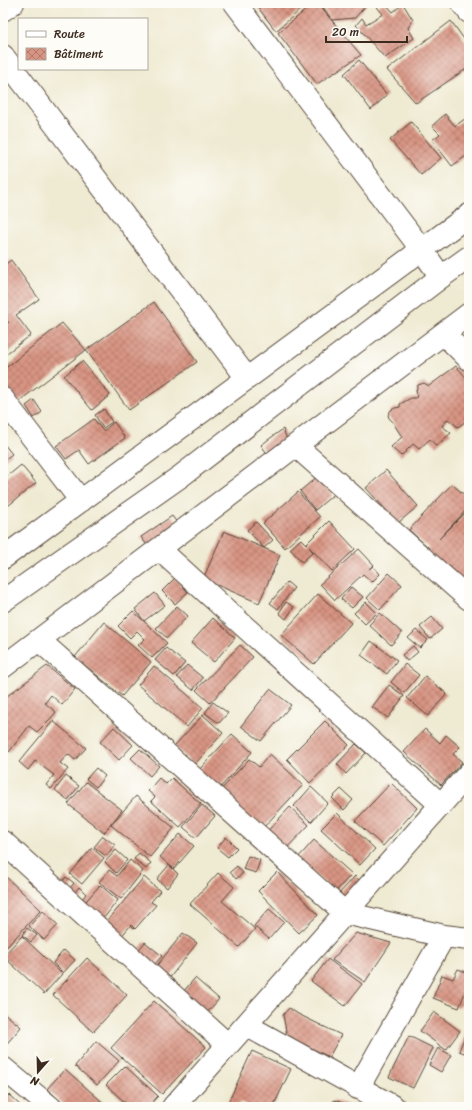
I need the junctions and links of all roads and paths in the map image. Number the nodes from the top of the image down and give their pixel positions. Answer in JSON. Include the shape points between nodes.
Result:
{"nodes":[{"id":1,"x":13,"y":3,"type":"edge"},
{"id":2,"x":235,"y":3,"type":"edge"},
{"id":3,"x":462,"y":3,"type":"edge"},
{"id":4,"x":3,"y":10,"type":"edge"},
{"id":5,"x":469,"y":12,"type":"edge"},
{"id":6,"x":3,"y":56,"type":"edge"},
{"id":7,"x":469,"y":215,"type":"edge"},
{"id":8,"x":422,"y":250,"type":"junction"},
{"id":9,"x":469,"y":257,"type":"edge"},
{"id":10,"x":441,"y":276,"type":"junction"},
{"id":11,"x":469,"y":314,"type":"edge"},
{"id":12,"x":444,"y":334,"type":"junction"},
{"id":13,"x":469,"y":359,"type":"edge"},
{"id":14,"x":247,"y":378,"type":"junction"},
{"id":15,"x":3,"y":399,"type":"edge"},
{"id":16,"x":296,"y":446,"type":"junction"},
{"id":17,"x":81,"y":501,"type":"junction"},
{"id":18,"x":160,"y":549,"type":"junction"},
{"id":19,"x":3,"y":558,"type":"edge"},
{"id":20,"x":469,"y":600,"type":"edge"},
{"id":21,"x":3,"y":601,"type":"edge"},
{"id":22,"x":39,"y":640,"type":"junction"},
{"id":23,"x":3,"y":667,"type":"edge"},
{"id":24,"x":467,"y":778,"type":"edge"},
{"id":25,"x":441,"y":805,"type":"junction"},
{"id":26,"x":3,"y":842,"type":"edge"},
{"id":27,"x":345,"y":913,"type":"junction"},
{"id":28,"x":444,"y":936,"type":"junction"},
{"id":29,"x":469,"y":938,"type":"edge"},
{"id":30,"x":246,"y":1025,"type":"junction"},
{"id":31,"x":228,"y":1045,"type":"junction"},
{"id":32,"x":3,"y":1068,"type":"edge"},
{"id":33,"x":358,"y":1088,"type":"junction"},
{"id":34,"x":50,"y":1107,"type":"edge"},
{"id":35,"x":173,"y":1107,"type":"edge"},
{"id":36,"x":394,"y":1107,"type":"edge"}],
"edges":[{"from":1,"to":4,"type":"street"},
{"from":2,"to":8,"type":"street"},
{"from":3,"to":5,"type":"street"},
{"from":6,"to":14,"type":"street"},
{"from":7,"to":8,"type":"street"},
{"from":8,"to":10,"type":"street"},
{"from":8,"to":14,"type":"street"},
{"from":9,"to":10,"type":"street"},
{"from":10,"to":21,"type":"street","via":[[181,476]]},
{"from":11,"to":12,"type":"street"},
{"from":12,"to":13,"type":"street"},
{"from":12,"to":16,"type":"street"},
{"from":14,"to":17,"type":"street"},
{"from":15,"to":17,"type":"street"},
{"from":16,"to":18,"type":"street"},
{"from":16,"to":20,"type":"street"},
{"from":17,"to":19,"type":"street"},
{"from":18,"to":22,"type":"street"},
{"from":18,"to":25,"type":"street"},
{"from":22,"to":23,"type":"street"},
{"from":22,"to":27,"type":"street"},
{"from":24,"to":25,"type":"street"},
{"from":25,"to":27,"type":"street"},
{"from":26,"to":31,"type":"street"},
{"from":27,"to":28,"type":"street"},
{"from":27,"to":30,"type":"street"},
{"from":28,"to":29,"type":"street"},
{"from":28,"to":33,"type":"street"},
{"from":30,"to":31,"type":"street"},
{"from":30,"to":33,"type":"street"},
{"from":31,"to":35,"type":"street"},
{"from":32,"to":34,"type":"street"},
{"from":33,"to":36,"type":"street"}]}
